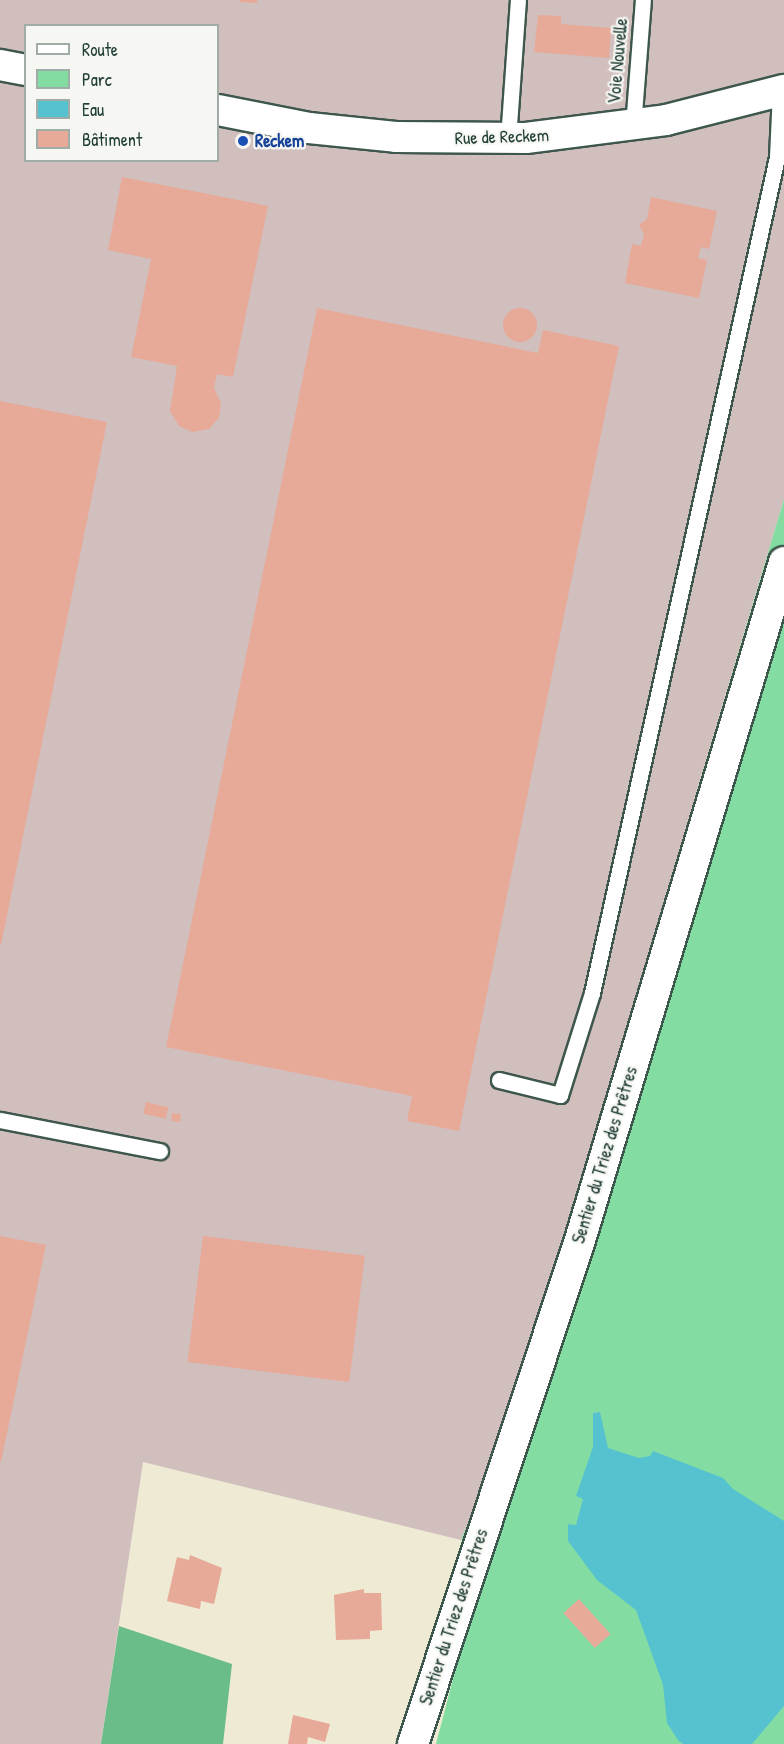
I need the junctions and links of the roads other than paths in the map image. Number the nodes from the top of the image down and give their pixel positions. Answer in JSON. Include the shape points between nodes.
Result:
{"nodes":[{"id":1,"x":518,"y":0,"type":"edge"},
{"id":2,"x":643,"y":0,"type":"edge"},
{"id":3,"x":0,"y":65,"type":"edge"},
{"id":4,"x":24,"y":70,"type":"edge"},
{"id":5,"x":782,"y":90,"type":"edge"},
{"id":6,"x":219,"y":110,"type":"edge"},
{"id":7,"x":633,"y":126,"type":"junction"},
{"id":8,"x":508,"y":139,"type":"junction"},
{"id":9,"x":784,"y":562,"type":"edge"},
{"id":10,"x":499,"y":1080,"type":"dead end"},
{"id":11,"x":0,"y":1120,"type":"edge"},
{"id":12,"x":160,"y":1151,"type":"dead end"},
{"id":13,"x":413,"y":1744,"type":"edge"}],
"edges":[{"from":1,"to":8,"type":"lane"},
{"from":2,"to":7,"type":"lane","name":"Voie Nouvelle"},
{"from":3,"to":4,"type":"street"},
{"from":5,"to":7,"type":"street","name":"Rue de Reckem","via":[[697,114]]},
{"from":5,"to":10,"type":"lane","via":[[777,157],[592,993],[560,1095]]},
{"from":6,"to":8,"type":"street","name":"Rue de Reckem","via":[[333,131],[427,139]]},
{"from":7,"to":8,"type":"street","name":"Rue de Reckem"},
{"from":9,"to":13,"type":"street","name":"Sentier du Triez des Prêtres","via":[[580,1240]]},
{"from":11,"to":12,"type":"lane"}]}
